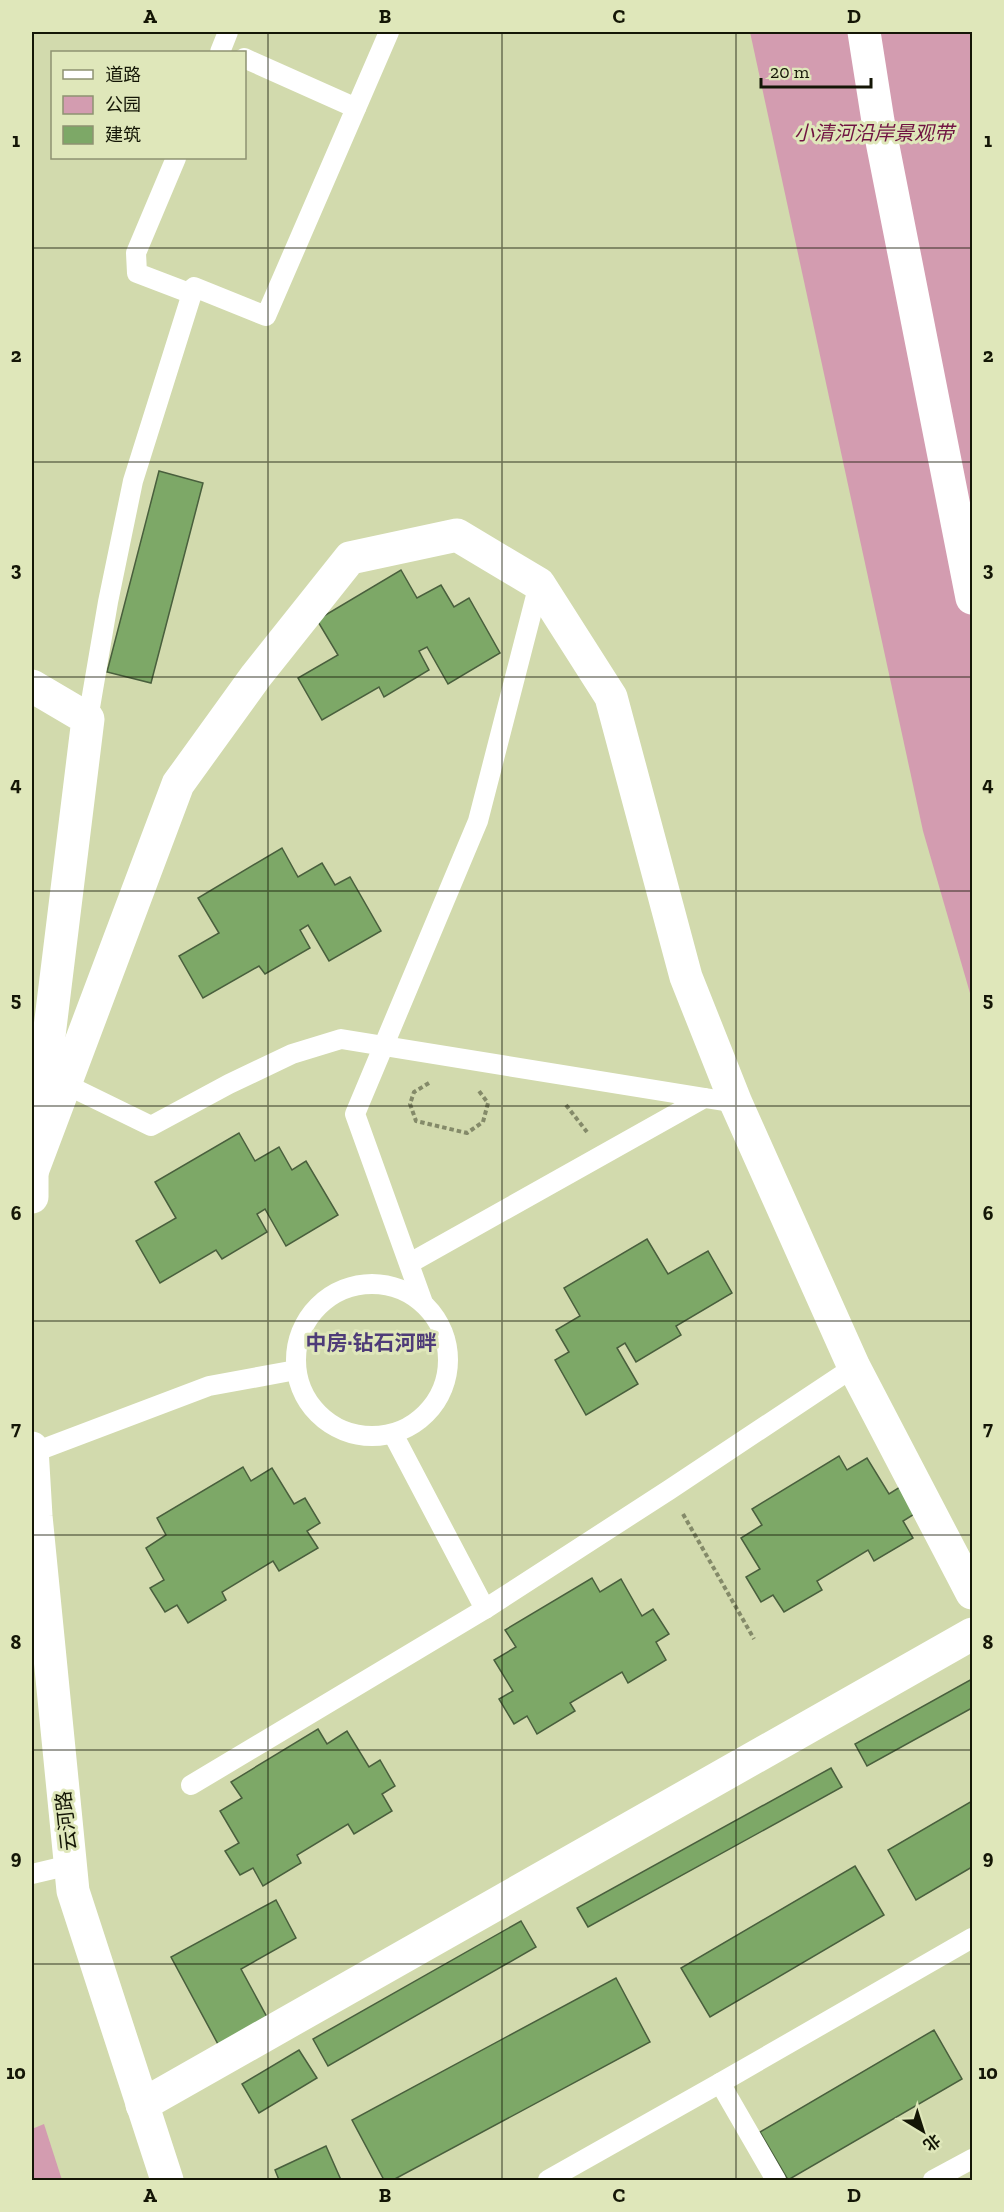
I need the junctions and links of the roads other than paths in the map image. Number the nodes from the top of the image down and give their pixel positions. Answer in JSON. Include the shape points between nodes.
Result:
{"nodes":[{"id":1,"x":389,"y":32,"type":"edge"},
{"id":2,"x":864,"y":32,"type":"edge"},
{"id":3,"x":246,"y":59,"type":"edge"},
{"id":4,"x":356,"y":108,"type":"junction"},
{"id":5,"x":176,"y":159,"type":"edge"},
{"id":6,"x":192,"y":294,"type":"junction"},
{"id":7,"x":539,"y":584,"type":"junction"},
{"id":8,"x":972,"y":598,"type":"edge"},
{"id":9,"x":32,"y":686,"type":"edge"},
{"id":10,"x":88,"y":719,"type":"junction"},
{"id":11,"x":384,"y":1045,"type":"junction"},
{"id":12,"x":65,"y":1084,"type":"junction"},
{"id":13,"x":704,"y":1098,"type":"junction"},
{"id":14,"x":736,"y":1103,"type":"junction"},
{"id":15,"x":32,"y":1172,"type":"edge"},
{"id":16,"x":32,"y":1197,"type":"edge"},
{"id":17,"x":410,"y":1263,"type":"junction"},
{"id":18,"x":423,"y":1303,"type":"junction"},
{"id":19,"x":854,"y":1367,"type":"junction"},
{"id":20,"x":296,"y":1370,"type":"junction"},
{"id":21,"x":393,"y":1434,"type":"junction"},
{"id":22,"x":32,"y":1448,"type":"edge"},
{"id":23,"x":32,"y":1453,"type":"edge"},
{"id":24,"x":972,"y":1593,"type":"edge"},
{"id":25,"x":484,"y":1609,"type":"junction"},
{"id":26,"x":972,"y":1634,"type":"edge"},
{"id":27,"x":191,"y":1785,"type":"dead end"},
{"id":28,"x":70,"y":1864,"type":"junction"},
{"id":29,"x":32,"y":1874,"type":"edge"},
{"id":30,"x":972,"y":1938,"type":"edge"},
{"id":31,"x":720,"y":2083,"type":"junction"},
{"id":32,"x":142,"y":2105,"type":"junction"},
{"id":33,"x":972,"y":2159,"type":"edge"},
{"id":34,"x":167,"y":2181,"type":"edge"},
{"id":35,"x":548,"y":2181,"type":"edge"},
{"id":36,"x":776,"y":2181,"type":"edge"},
{"id":37,"x":933,"y":2181,"type":"edge"}],
"edges":[{"from":1,"to":4,"type":"lane"},
{"from":2,"to":8,"type":"street"},
{"from":3,"to":4,"type":"lane"},
{"from":4,"to":6,"type":"lane","via":[[266,316],[194,287]]},
{"from":5,"to":6,"type":"lane","via":[[136,253],[137,273]]},
{"from":6,"to":10,"type":"lane","via":[[133,481]]},
{"from":7,"to":11,"type":"lane","via":[[478,821]]},
{"from":7,"to":12,"type":"street","via":[[457,535],[350,558],[256,676],[178,784]]},
{"from":7,"to":14,"type":"street","via":[[611,697],[686,977]]},
{"from":9,"to":10,"type":"street"},
{"from":10,"to":15,"type":"street"},
{"from":11,"to":12,"type":"lane","via":[[341,1040],[292,1054],[151,1126]]},
{"from":11,"to":13,"type":"lane"},
{"from":11,"to":17,"type":"lane","via":[[355,1114]]},
{"from":12,"to":15,"type":"street"},
{"from":13,"to":14,"type":"lane"},
{"from":13,"to":17,"type":"lane"},
{"from":14,"to":19,"type":"street"},
{"from":15,"to":16,"type":"street"},
{"from":17,"to":18,"type":"lane"},
{"from":18,"to":20,"type":"lane","via":[[400,1290],[375,1284],[349,1288],[326,1300],[308,1320],[298,1343]]},
{"from":18,"to":21,"type":"lane","via":[[446,1342],[446,1377],[431,1408],[414,1424]]},
{"from":19,"to":24,"type":"street"},
{"from":19,"to":25,"type":"lane"},
{"from":20,"to":21,"type":"lane","via":[[309,1402],[320,1416],[341,1430],[367,1436]]},
{"from":20,"to":23,"type":"lane","via":[[209,1386]]},
{"from":21,"to":25,"type":"lane"},
{"from":22,"to":23,"type":"street","name":"云河路"},
{"from":23,"to":28,"type":"street","name":"云河路"},
{"from":25,"to":27,"type":"lane"},
{"from":26,"to":32,"type":"street"},
{"from":28,"to":29,"type":"lane"},
{"from":28,"to":32,"type":"street","name":"云河路","via":[[73,1891]]},
{"from":30,"to":31,"type":"lane"},
{"from":31,"to":35,"type":"lane"},
{"from":31,"to":36,"type":"lane"},
{"from":32,"to":34,"type":"street","name":"云河路"},
{"from":33,"to":37,"type":"lane"}]}
